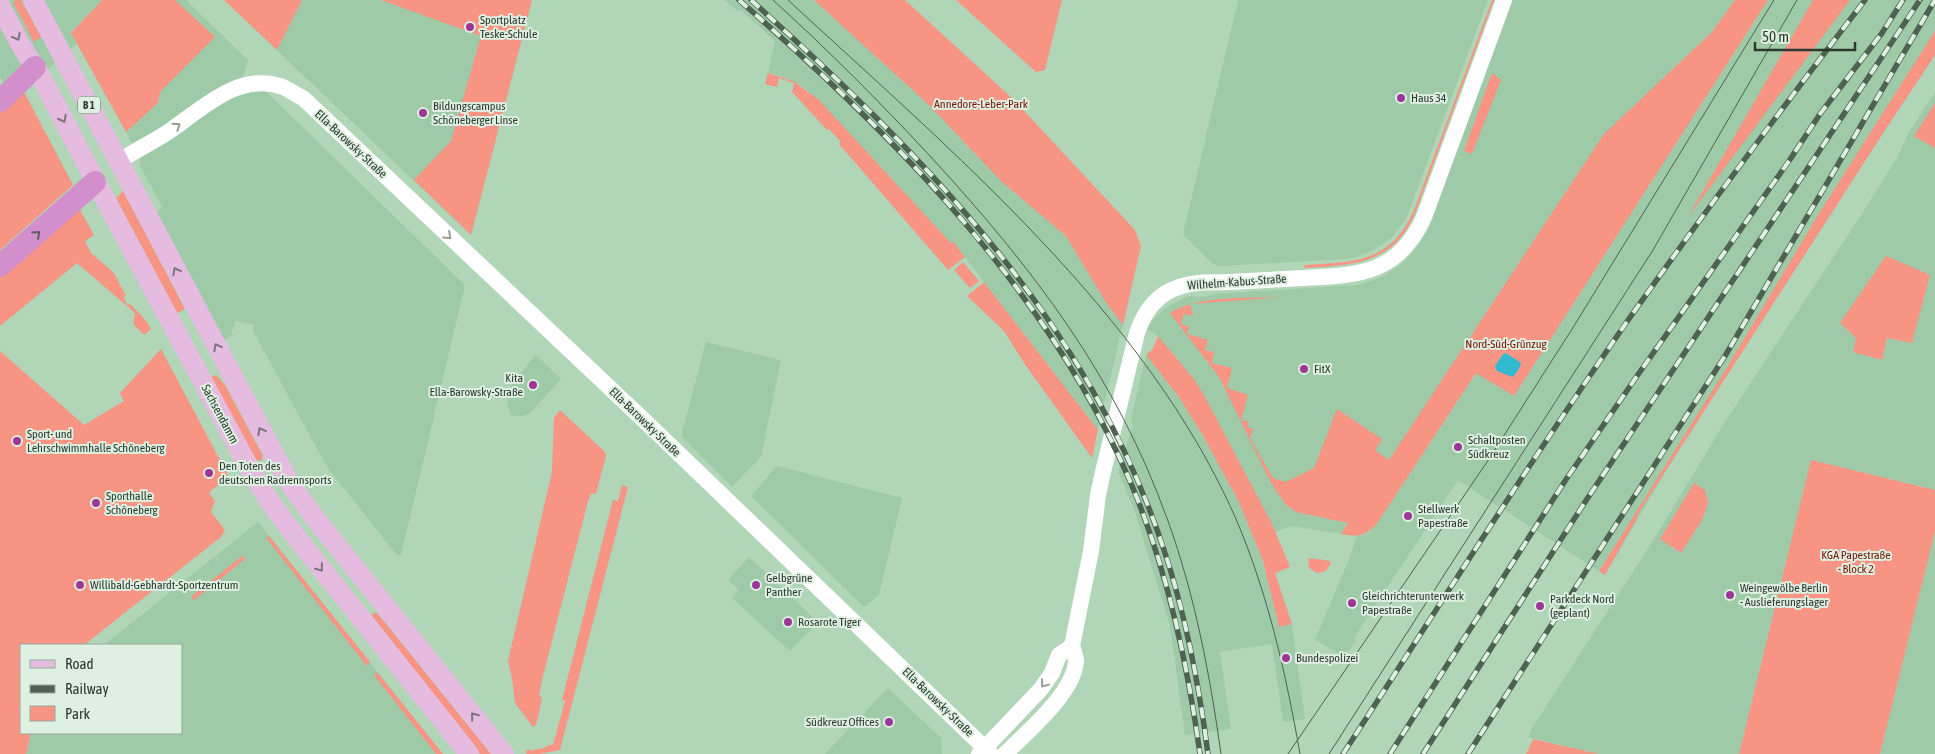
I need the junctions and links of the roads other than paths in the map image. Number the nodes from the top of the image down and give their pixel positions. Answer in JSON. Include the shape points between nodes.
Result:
{"nodes":[{"id":1,"x":33,"y":0,"type":"edge"},
{"id":2,"x":1504,"y":0,"type":"edge"},
{"id":3,"x":0,"y":6,"type":"edge"},
{"id":4,"x":52,"y":67,"type":"junction"},
{"id":5,"x":0,"y":101,"type":"edge"},
{"id":6,"x":115,"y":155,"type":"junction"},
{"id":7,"x":95,"y":182,"type":"junction"},
{"id":8,"x":0,"y":266,"type":"edge"},
{"id":9,"x":199,"y":314,"type":"junction"},
{"id":10,"x":174,"y":327,"type":"junction"},
{"id":11,"x":277,"y":461,"type":"junction"},
{"id":12,"x":253,"y":475,"type":"junction"},
{"id":13,"x":1072,"y":646,"type":"junction"},
{"id":14,"x":985,"y":752,"type":"edge"},
{"id":15,"x":470,"y":754,"type":"edge"},
{"id":16,"x":504,"y":754,"type":"edge"},
{"id":17,"x":1006,"y":754,"type":"edge"}],
"edges":[{"from":1,"to":4,"type":"main road","name":"Sachsendamm","number":"B 1"},
{"from":2,"to":13,"type":"street","name":"Wilhelm-Kabus-Straße","via":[[1424,217],[1398,254],[1380,266],[1353,275],[1181,286],[1155,301],[1146,313],[1137,332],[1102,472],[1091,551]]},
{"from":3,"to":4,"type":"main road","name":"Sachsendamm","number":"B 1","one_way":true,"via":[[22,47]]},
{"from":4,"to":5,"type":"highway"},
{"from":4,"to":6,"type":"main road","name":"Sachsendamm","number":"B 1"},
{"from":4,"to":7,"type":"main road","name":"Sachsendamm","one_way":true},
{"from":6,"to":7,"type":"main road"},
{"from":9,"to":6,"type":"main road","name":"Sachsendamm","one_way":true},
{"from":6,"to":14,"type":"street","name":"Ella-Barowsky-Straße","one_way":true,"via":[[132,152],[168,132],[240,85],[272,84],[303,98]]},
{"from":8,"to":7,"type":"highway","one_way":true},
{"from":7,"to":10,"type":"main road","name":"Sachsendamm"},
{"from":9,"to":10,"type":"main road"},
{"from":11,"to":9,"type":"main road","name":"Sachsendamm","one_way":true},
{"from":10,"to":12,"type":"main road","name":"Sachsendamm"},
{"from":11,"to":12,"type":"main road"},
{"from":16,"to":11,"type":"main road","name":"Sachsendamm","one_way":true,"via":[[314,517]]},
{"from":12,"to":15,"type":"main road","name":"Sachsendamm","one_way":true,"via":[[290,530]]},
{"from":13,"to":14,"type":"street","one_way":true,"via":[[1059,655],[1041,688]]},
{"from":13,"to":17,"type":"street","name":"Wilhelm-Kabus-Straße","via":[[1076,660],[1065,689]]}]}
